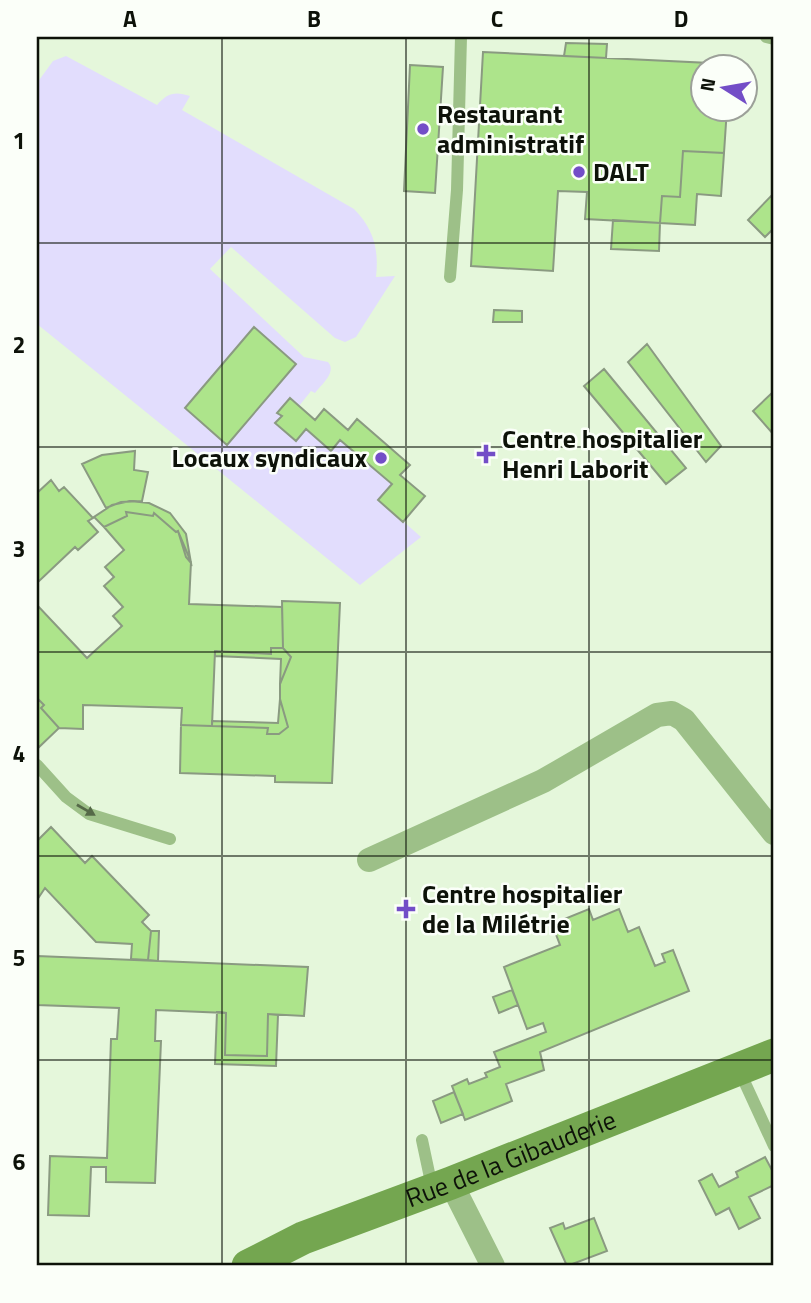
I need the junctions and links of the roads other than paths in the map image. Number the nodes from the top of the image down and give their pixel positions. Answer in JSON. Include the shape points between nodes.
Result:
{"nodes":[{"id":1,"x":461,"y":37,"type":"edge"},
{"id":2,"x":766,"y":37,"type":"edge"},
{"id":3,"x":774,"y":39,"type":"edge"},
{"id":4,"x":450,"y":277,"type":"dead end"},
{"id":5,"x":37,"y":765,"type":"edge"},
{"id":6,"x":774,"y":833,"type":"edge"},
{"id":7,"x":170,"y":839,"type":"dead end"},
{"id":8,"x":369,"y":860,"type":"dead end"},
{"id":9,"x":774,"y":1055,"type":"edge"},
{"id":10,"x":738,"y":1069,"type":"junction"},
{"id":11,"x":422,"y":1140,"type":"dead end"},
{"id":12,"x":774,"y":1146,"type":"edge"},
{"id":13,"x":442,"y":1187,"type":"junction"},
{"id":14,"x":248,"y":1266,"type":"edge"},
{"id":15,"x":493,"y":1266,"type":"edge"}],
"edges":[{"from":1,"to":4,"type":"lane"},
{"from":2,"to":3,"type":"lane"},
{"from":5,"to":7,"type":"lane","one_way":true,"via":[[89,814]]},
{"from":6,"to":8,"type":"street","via":[[684,720],[671,713],[657,715],[543,781]]},
{"from":9,"to":10,"type":"street","name":"Rue de la Gibauderie"},
{"from":10,"to":12,"type":"lane"},
{"from":10,"to":13,"type":"street","name":"Rue de la Gibauderie"},
{"from":11,"to":13,"type":"lane"},
{"from":13,"to":14,"type":"street","name":"Rue de la Gibauderie","via":[[303,1238]]},
{"from":13,"to":15,"type":"street"}]}
